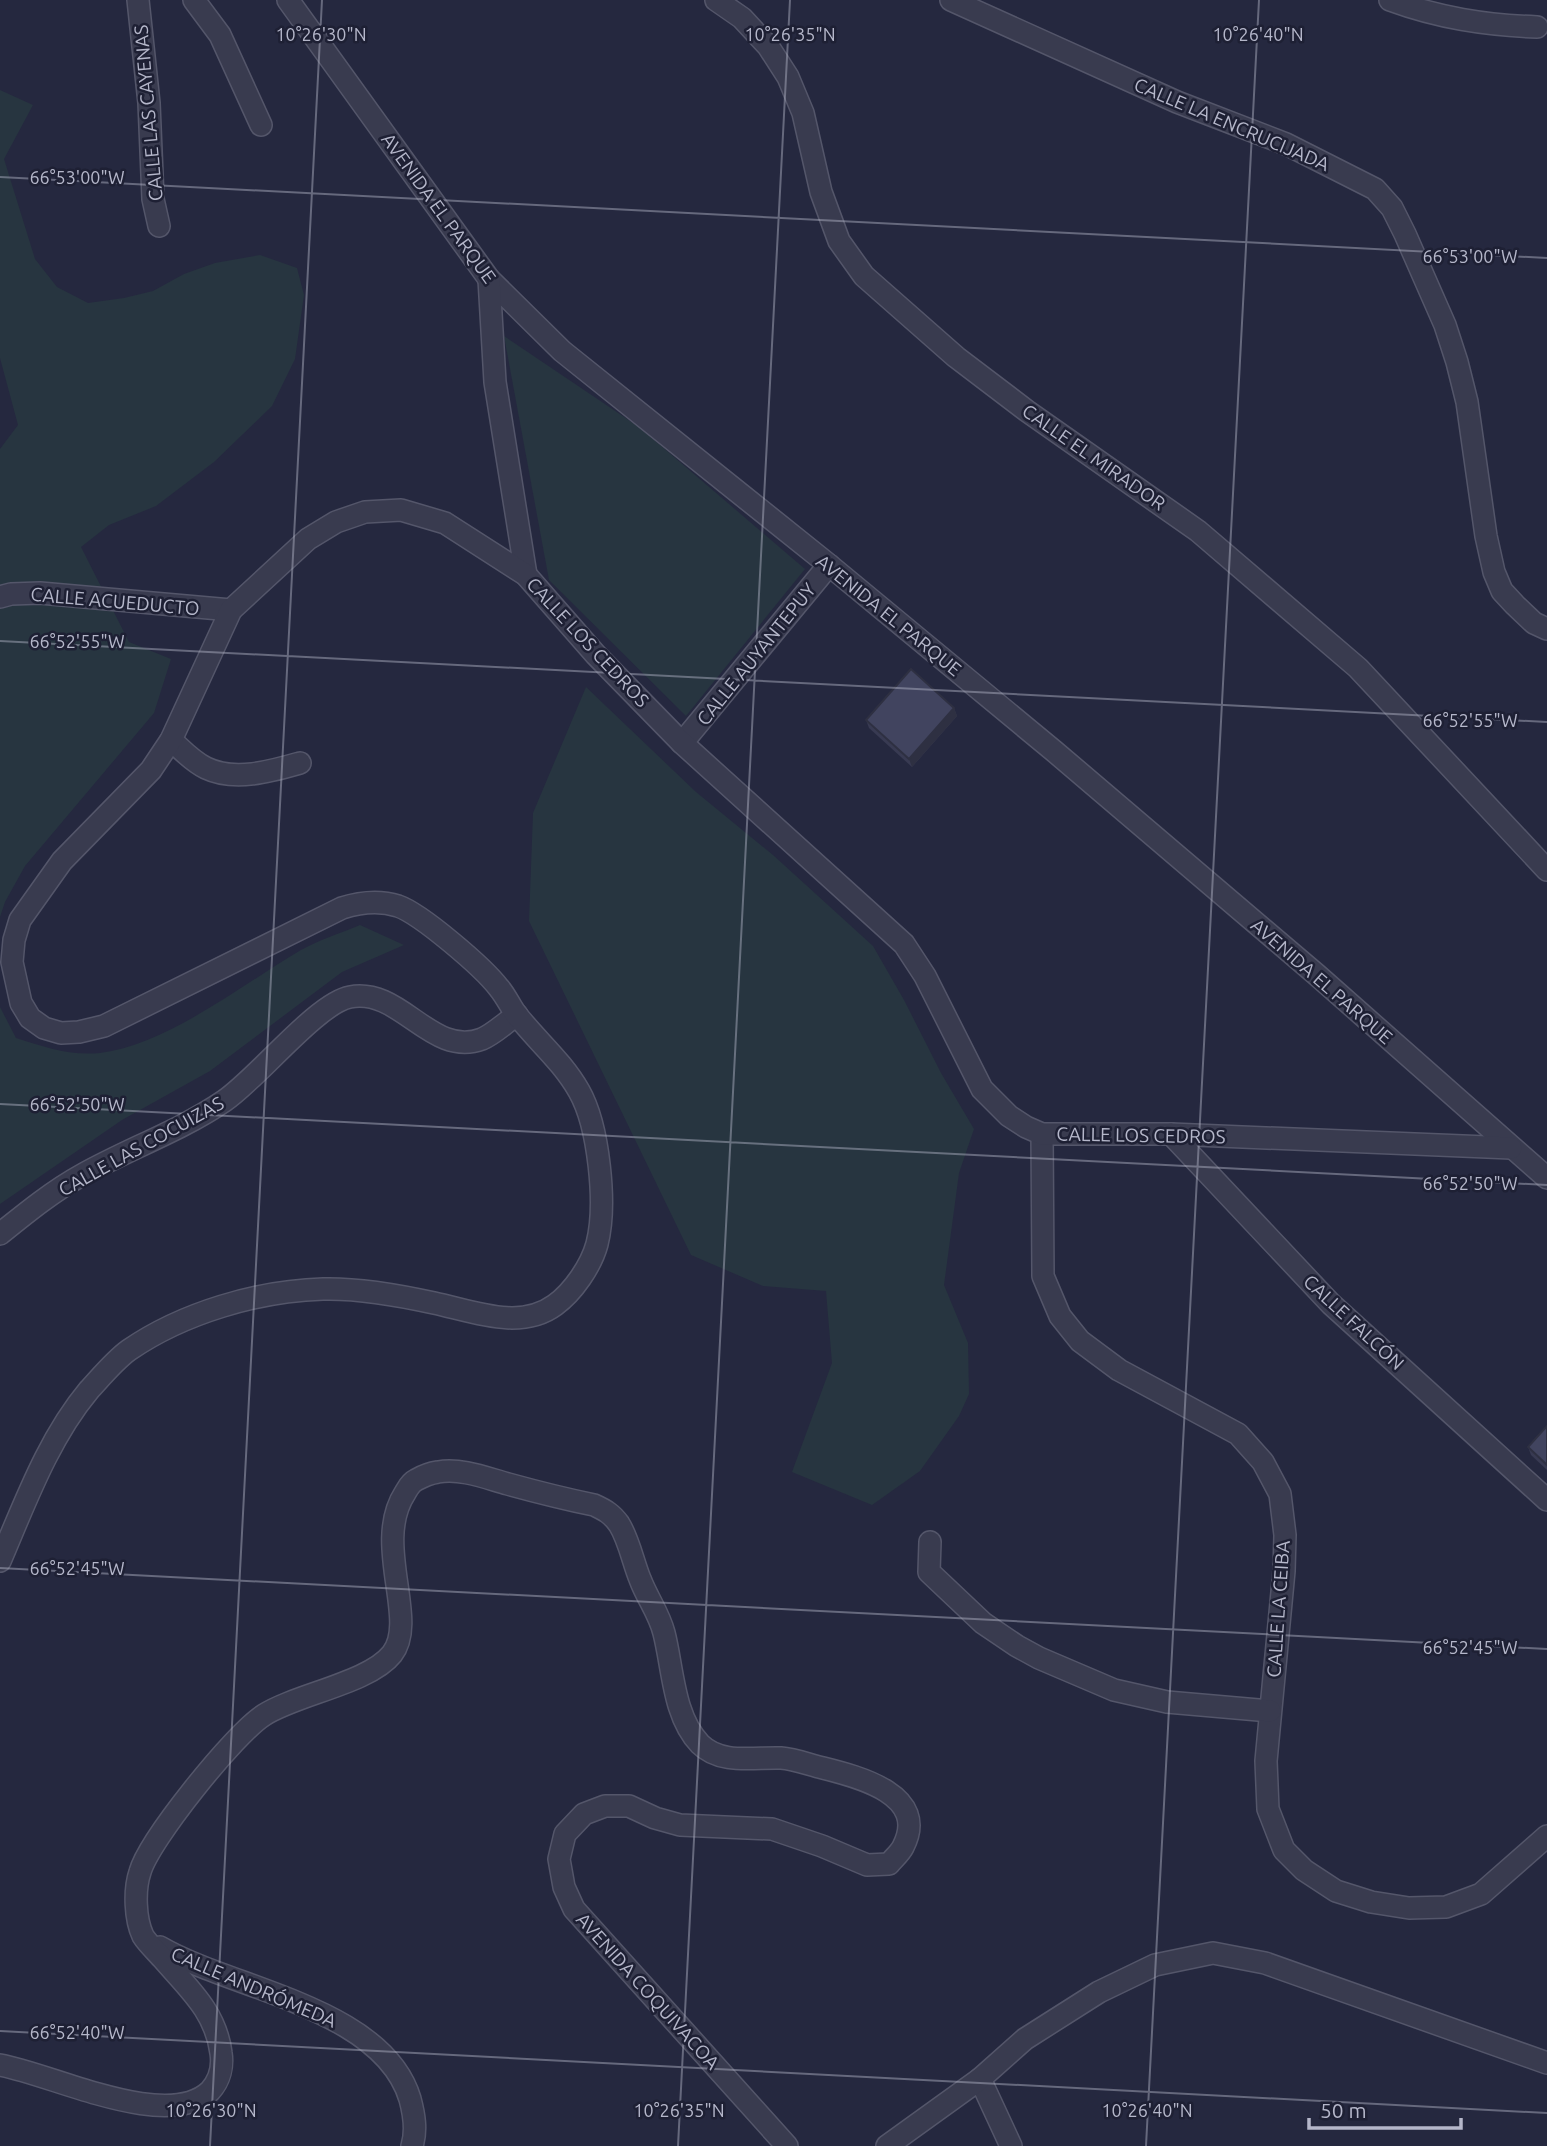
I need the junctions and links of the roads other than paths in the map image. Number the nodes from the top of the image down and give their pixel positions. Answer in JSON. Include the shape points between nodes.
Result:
{"nodes":[{"id":1,"x":138,"y":0,"type":"edge"},
{"id":2,"x":194,"y":0,"type":"edge"},
{"id":3,"x":288,"y":0,"type":"edge"},
{"id":4,"x":716,"y":0,"type":"edge"},
{"id":5,"x":951,"y":0,"type":"edge"},
{"id":6,"x":1390,"y":0,"type":"edge"},
{"id":7,"x":1544,"y":27,"type":"edge"},
{"id":8,"x":261,"y":125,"type":"dead end"},
{"id":9,"x":159,"y":226,"type":"dead end"},
{"id":10,"x":489,"y":279,"type":"junction"},
{"id":11,"x":829,"y":565,"type":"junction"},
{"id":12,"x":526,"y":575,"type":"junction"},
{"id":13,"x":0,"y":597,"type":"edge"},
{"id":14,"x":231,"y":610,"type":"junction"},
{"id":15,"x":1547,"y":629,"type":"edge"},
{"id":16,"x":171,"y":740,"type":"junction"},
{"id":17,"x":682,"y":743,"type":"junction"},
{"id":18,"x":300,"y":763,"type":"dead end"},
{"id":19,"x":1547,"y":870,"type":"edge"},
{"id":20,"x":517,"y":1015,"type":"junction"},
{"id":21,"x":1042,"y":1134,"type":"junction"},
{"id":22,"x":1171,"y":1134,"type":"junction"},
{"id":23,"x":1511,"y":1148,"type":"junction"},
{"id":24,"x":1547,"y":1178,"type":"edge"},
{"id":25,"x":0,"y":1234,"type":"edge"},
{"id":26,"x":1547,"y":1500,"type":"edge"},
{"id":27,"x":930,"y":1542,"type":"dead end"},
{"id":28,"x":0,"y":1561,"type":"edge"},
{"id":29,"x":1270,"y":1711,"type":"junction"},
{"id":30,"x":1547,"y":1836,"type":"edge"},
{"id":31,"x":144,"y":1937,"type":"junction"},
{"id":32,"x":1547,"y":2063,"type":"edge"},
{"id":33,"x":0,"y":2065,"type":"edge"},
{"id":34,"x":980,"y":2079,"type":"junction"},
{"id":35,"x":412,"y":2146,"type":"edge"},
{"id":36,"x":787,"y":2146,"type":"edge"},
{"id":37,"x":887,"y":2146,"type":"edge"},
{"id":38,"x":1011,"y":2146,"type":"edge"}],
"edges":[{"from":1,"to":9,"type":"street","name":"CALLE LAS CAYENAS"},
{"from":2,"to":8,"type":"street","via":[[220,35]]},
{"from":3,"to":10,"type":"street","name":"AVENIDA EL PARQUE"},
{"from":4,"to":19,"type":"street","name":"CALLE EL MIRADOR","via":[[742,18],[788,77],[803,113],[821,192],[839,241],[864,276],[956,357],[1198,531],[1358,668]]},
{"from":5,"to":15,"type":"street","name":"CALLE LA ENCRUCIJADA","via":[[1177,102],[1286,144],[1375,189],[1392,208],[1405,234],[1453,349],[1467,402],[1494,572],[1515,605]]},
{"from":6,"to":7,"type":"street","via":[[1468,22]]},
{"from":10,"to":11,"type":"street","name":"AVENIDA EL PARQUE","via":[[562,351]]},
{"from":10,"to":12,"type":"street","via":[[495,382]]},
{"from":11,"to":17,"type":"street","name":"CALLE AUYANTEPUY"},
{"from":11,"to":23,"type":"street","name":"AVENIDA EL PARQUE","via":[[1286,948]]},
{"from":12,"to":14,"type":"street","name":"CALLE LOS CEDROS","via":[[445,523],[401,510],[365,512],[336,522],[309,539]]},
{"from":12,"to":17,"type":"street","name":"CALLE LOS CEDROS"},
{"from":13,"to":14,"type":"street","name":"CALLE ACUEDUCTO","via":[[40,593]]},
{"from":14,"to":16,"type":"street","name":"CALLE LOS CEDROS"},
{"from":16,"to":18,"type":"street","via":[[207,768],[227,774]]},
{"from":16,"to":20,"type":"street","name":"CALLE LOS CEDROS","via":[[151,771],[62,861],[20,920],[14,940],[14,982],[30,1018],[61,1033],[104,1026],[322,916],[360,903],[379,902],[411,912],[474,961]]},
{"from":17,"to":21,"type":"street","name":"CALLE LOS CEDROS","via":[[904,944],[982,1089],[1009,1116]]},
{"from":20,"to":25,"type":"street","name":"CALLE LAS COCUIZAS","via":[[482,1039],[455,1042],[394,1007],[372,998],[350,997],[314,1018],[224,1101],[80,1175]]},
{"from":20,"to":28,"type":"street","via":[[558,1059],[581,1094],[596,1143],[601,1176],[597,1244],[568,1293],[553,1307],[530,1317],[499,1318],[410,1297],[322,1289],[219,1307],[171,1325],[126,1352],[62,1428]]},
{"from":21,"to":22,"type":"street","name":"CALLE LOS CEDROS"},
{"from":21,"to":29,"type":"street","name":"CALLE LA CEIBA","via":[[1043,1276],[1060,1316],[1080,1341],[1119,1370],[1238,1434],[1264,1462],[1280,1494],[1284,1571]]},
{"from":22,"to":23,"type":"street","name":"CALLE LOS CEDROS"},
{"from":22,"to":26,"type":"street","name":"CALLE FALCÓN","via":[[1331,1304]]},
{"from":23,"to":24,"type":"street","name":"AVENIDA EL PARQUE"},
{"from":27,"to":29,"type":"street","via":[[929,1572],[983,1623],[1039,1658],[1114,1690],[1167,1702]]},
{"from":29,"to":30,"type":"street","name":"CALLE LA CEIBA","via":[[1268,1810],[1284,1850],[1336,1891],[1409,1908],[1447,1907],[1481,1894]]},
{"from":31,"to":33,"type":"street","via":[[211,2017],[222,2063],[210,2091],[193,2103],[154,2105],[97,2094]]},
{"from":31,"to":35,"type":"street","name":"CALLE ANDRÓMEDA","via":[[183,1960],[298,2002],[362,2036],[408,2091],[414,2115]]},
{"from":31,"to":36,"type":"street","name":"AVENIDA COQUIVACOA","via":[[137,1914],[140,1871],[167,1825],[240,1735],[264,1715],[377,1668],[394,1652],[400,1605],[392,1527],[397,1505],[412,1482],[439,1472],[464,1472],[594,1505],[608,1511],[620,1526],[664,1632],[687,1725],[700,1744],[722,1757],[783,1758],[876,1784],[898,1799],[909,1822],[903,1847],[889,1864],[867,1864],[772,1829],[680,1825],[629,1806],[605,1806],[584,1814],[565,1834],[559,1859],[574,1909]]},
{"from":32,"to":34,"type":"street","via":[[1265,1963],[1213,1953],[1155,1965],[1099,1992],[1026,2039]]},
{"from":34,"to":37,"type":"street"},
{"from":34,"to":38,"type":"street"}]}
